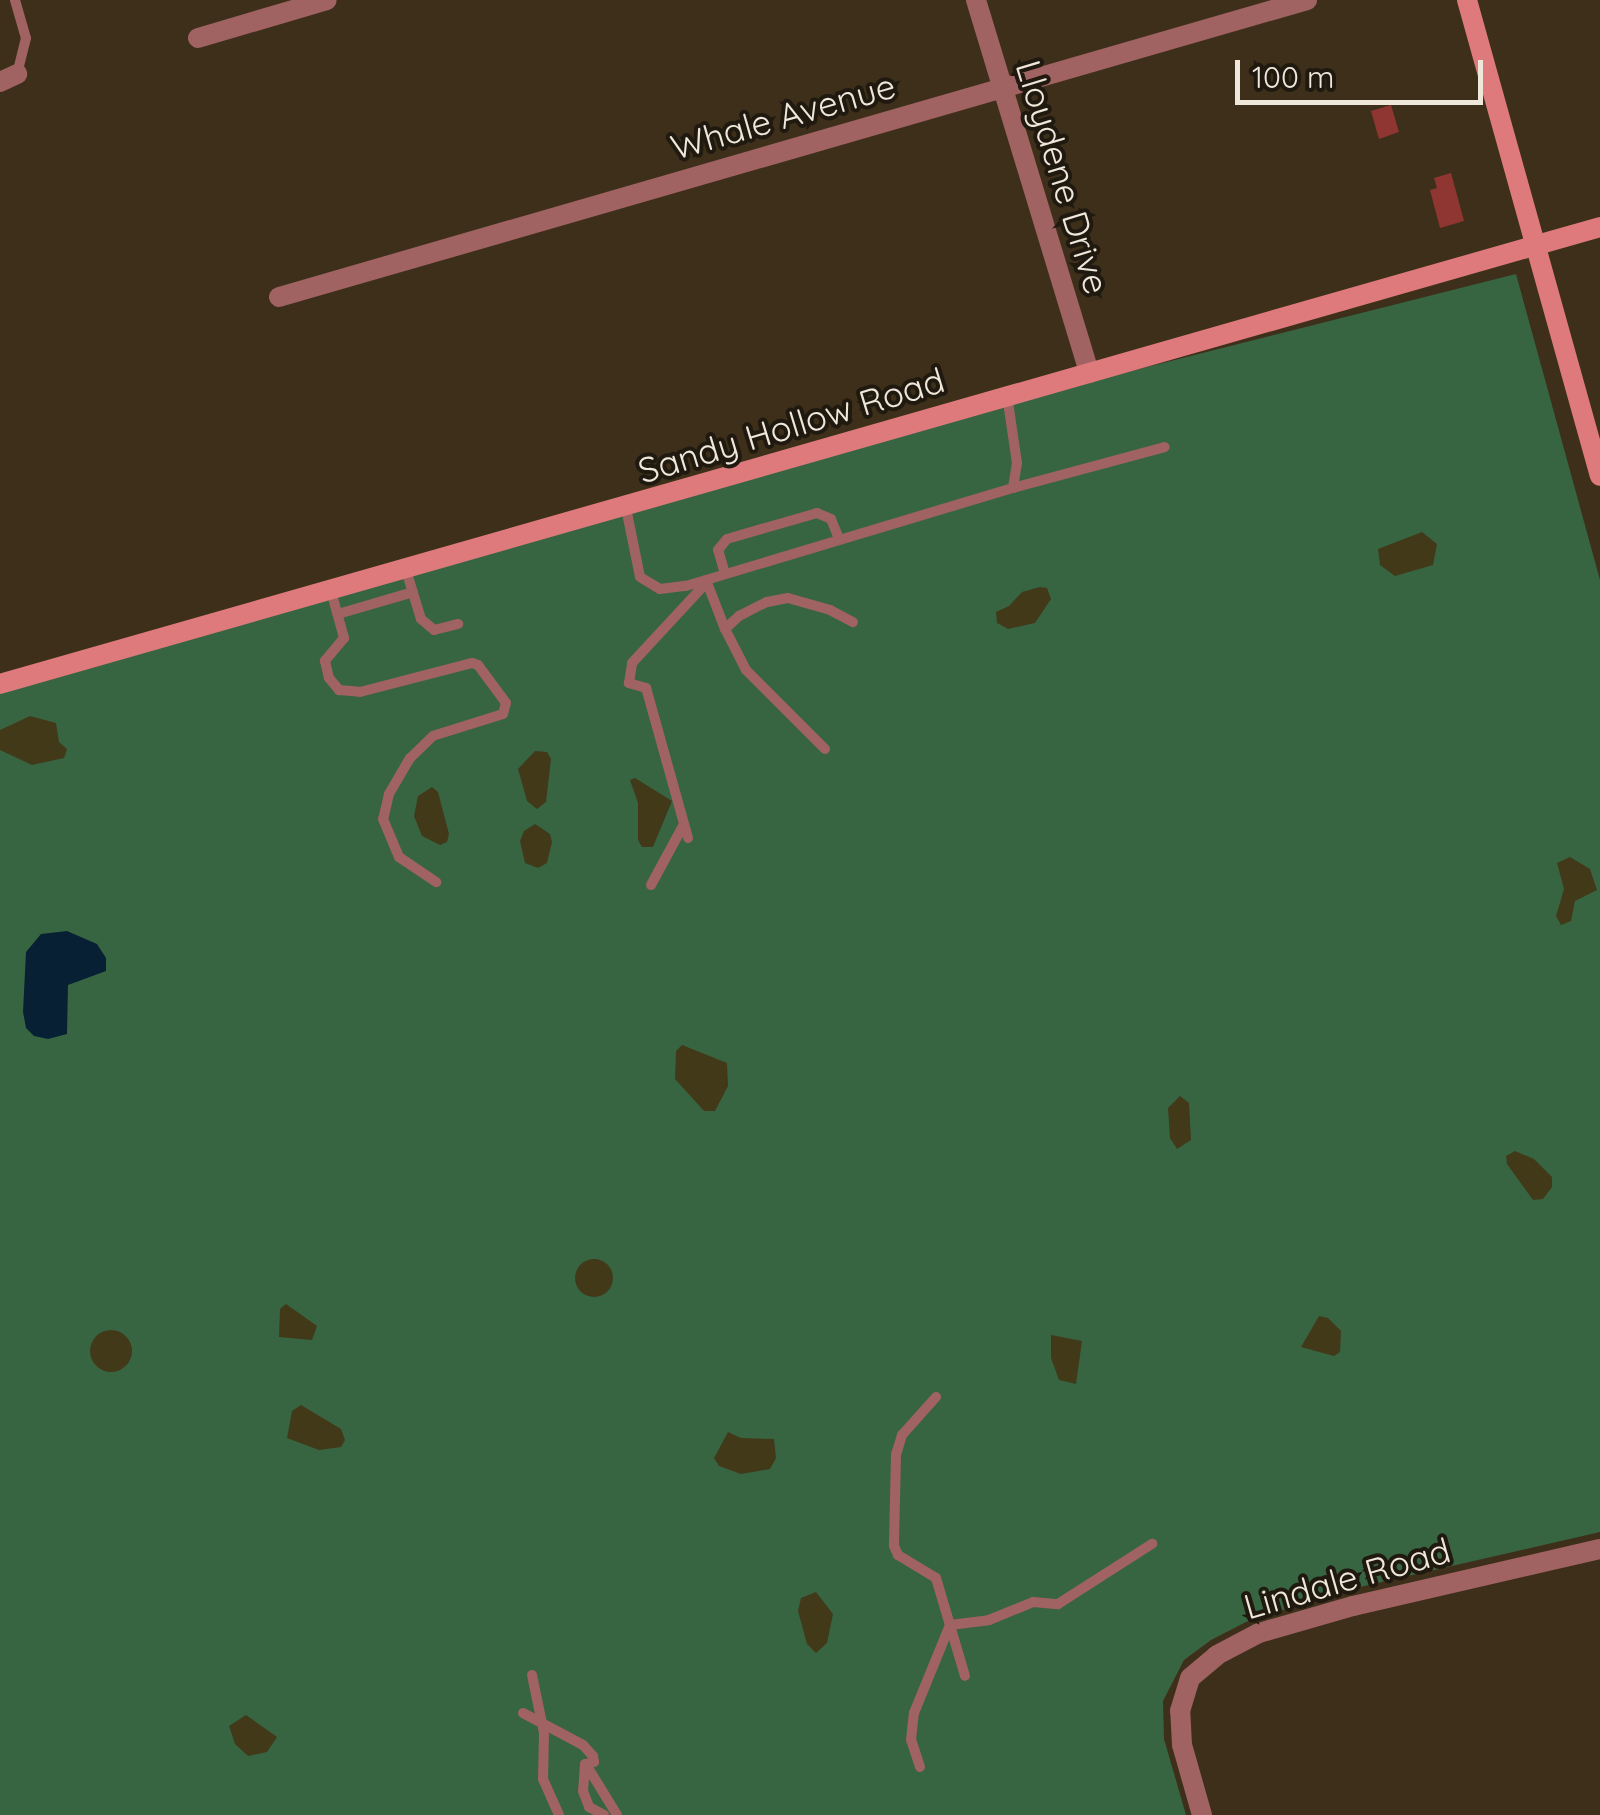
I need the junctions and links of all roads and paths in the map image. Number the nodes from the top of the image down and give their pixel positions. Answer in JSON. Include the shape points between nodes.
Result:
{"nodes":[{"id":1,"x":15,"y":0,"type":"edge"},
{"id":2,"x":327,"y":0,"type":"edge"},
{"id":3,"x":976,"y":0,"type":"edge"},
{"id":4,"x":1307,"y":0,"type":"edge"},
{"id":5,"x":1467,"y":0,"type":"edge"},
{"id":6,"x":198,"y":38,"type":"dead end"},
{"id":7,"x":8,"y":78,"type":"edge"},
{"id":8,"x":1000,"y":87,"type":"junction"},
{"id":9,"x":1600,"y":227,"type":"edge"},
{"id":10,"x":1539,"y":244,"type":"junction"},
{"id":11,"x":278,"y":298,"type":"dead end"},
{"id":12,"x":1089,"y":373,"type":"junction"},
{"id":13,"x":1007,"y":394,"type":"junction"},
{"id":14,"x":1165,"y":447,"type":"dead end"},
{"id":15,"x":1600,"y":476,"type":"edge"},
{"id":16,"x":1013,"y":488,"type":"junction"},
{"id":17,"x":626,"y":508,"type":"junction"},
{"id":18,"x":838,"y":539,"type":"junction"},
{"id":19,"x":406,"y":570,"type":"junction"},
{"id":20,"x":725,"y":574,"type":"junction"},
{"id":21,"x":706,"y":581,"type":"junction"},
{"id":22,"x":331,"y":591,"type":"junction"},
{"id":23,"x":413,"y":592,"type":"junction"},
{"id":24,"x":338,"y":614,"type":"junction"},
{"id":25,"x":853,"y":622,"type":"dead end"},
{"id":26,"x":458,"y":624,"type":"dead end"},
{"id":27,"x":725,"y":630,"type":"junction"},
{"id":28,"x":0,"y":684,"type":"edge"},
{"id":29,"x":825,"y":748,"type":"dead end"},
{"id":30,"x":684,"y":824,"type":"junction"},
{"id":31,"x":688,"y":838,"type":"dead end"},
{"id":32,"x":436,"y":882,"type":"dead end"},
{"id":33,"x":651,"y":885,"type":"dead end"},
{"id":34,"x":936,"y":1397,"type":"dead end"},
{"id":35,"x":1152,"y":1544,"type":"dead end"},
{"id":36,"x":1600,"y":1549,"type":"edge"},
{"id":37,"x":950,"y":1625,"type":"junction"},
{"id":38,"x":532,"y":1675,"type":"dead end"},
{"id":39,"x":965,"y":1676,"type":"dead end"},
{"id":40,"x":523,"y":1714,"type":"dead end"},
{"id":41,"x":544,"y":1724,"type":"junction"},
{"id":42,"x":587,"y":1766,"type":"dead end"},
{"id":43,"x":920,"y":1767,"type":"dead end"},
{"id":44,"x":560,"y":1815,"type":"edge"},
{"id":45,"x":604,"y":1815,"type":"edge"},
{"id":46,"x":617,"y":1815,"type":"edge"},
{"id":47,"x":1202,"y":1815,"type":"edge"}],
"edges":[{"from":1,"to":7,"type":"lane","via":[[26,38]]},
{"from":2,"to":6,"type":"street"},
{"from":3,"to":8,"type":"street","name":"Lloydene Drive"},
{"from":4,"to":8,"type":"street","name":"Whale Avenue"},
{"from":5,"to":10,"type":"street"},
{"from":8,"to":11,"type":"street","name":"Whale Avenue"},
{"from":8,"to":12,"type":"street","name":"Lloydene Drive"},
{"from":9,"to":10,"type":"street","name":"Sandy Hollow Road"},
{"from":10,"to":12,"type":"street","name":"Sandy Hollow Road"},
{"from":10,"to":15,"type":"street"},
{"from":12,"to":13,"type":"street","name":"Sandy Hollow Road"},
{"from":13,"to":16,"type":"lane","via":[[1018,463]]},
{"from":13,"to":17,"type":"street","name":"Sandy Hollow Road"},
{"from":14,"to":16,"type":"lane"},
{"from":16,"to":18,"type":"lane"},
{"from":17,"to":19,"type":"street","name":"Sandy Hollow Road"},
{"from":17,"to":21,"type":"lane","via":[[640,576],[660,589]]},
{"from":18,"to":20,"type":"lane"},
{"from":18,"to":20,"type":"lane","via":[[831,518],[816,513],[744,534],[719,544]]},
{"from":19,"to":22,"type":"street","name":"Sandy Hollow Road"},
{"from":19,"to":23,"type":"lane"},
{"from":20,"to":21,"type":"lane"},
{"from":21,"to":27,"type":"lane"},
{"from":21,"to":30,"type":"lane","via":[[632,663],[630,683],[646,688]]},
{"from":22,"to":24,"type":"lane"},
{"from":22,"to":28,"type":"street","name":"Sandy Hollow Road"},
{"from":23,"to":24,"type":"lane"},
{"from":23,"to":26,"type":"lane","via":[[421,619],[434,630]]},
{"from":24,"to":32,"type":"lane","via":[[344,638],[325,661],[342,693],[472,663],[506,704],[503,714],[433,736],[410,758],[389,794],[384,819],[399,857]]},
{"from":25,"to":27,"type":"lane","via":[[788,598],[738,616]]},
{"from":27,"to":29,"type":"lane","via":[[746,670]]},
{"from":30,"to":31,"type":"lane"},
{"from":30,"to":33,"type":"lane"},
{"from":34,"to":37,"type":"lane","via":[[902,1435],[896,1455],[894,1546],[936,1578]]},
{"from":35,"to":37,"type":"lane","via":[[1058,1604],[1033,1602],[989,1620]]},
{"from":36,"to":47,"type":"street","name":"Lindale Road","via":[[1353,1606],[1234,1644],[1190,1678],[1180,1711],[1182,1745]]},
{"from":37,"to":39,"type":"lane"},
{"from":37,"to":43,"type":"lane","via":[[914,1713]]},
{"from":38,"to":41,"type":"lane"},
{"from":40,"to":41,"type":"lane"},
{"from":41,"to":44,"type":"lane","via":[[542,1775]]},
{"from":41,"to":45,"type":"lane","via":[[593,1756],[583,1791],[590,1807]]},
{"from":42,"to":46,"type":"lane"}]}
